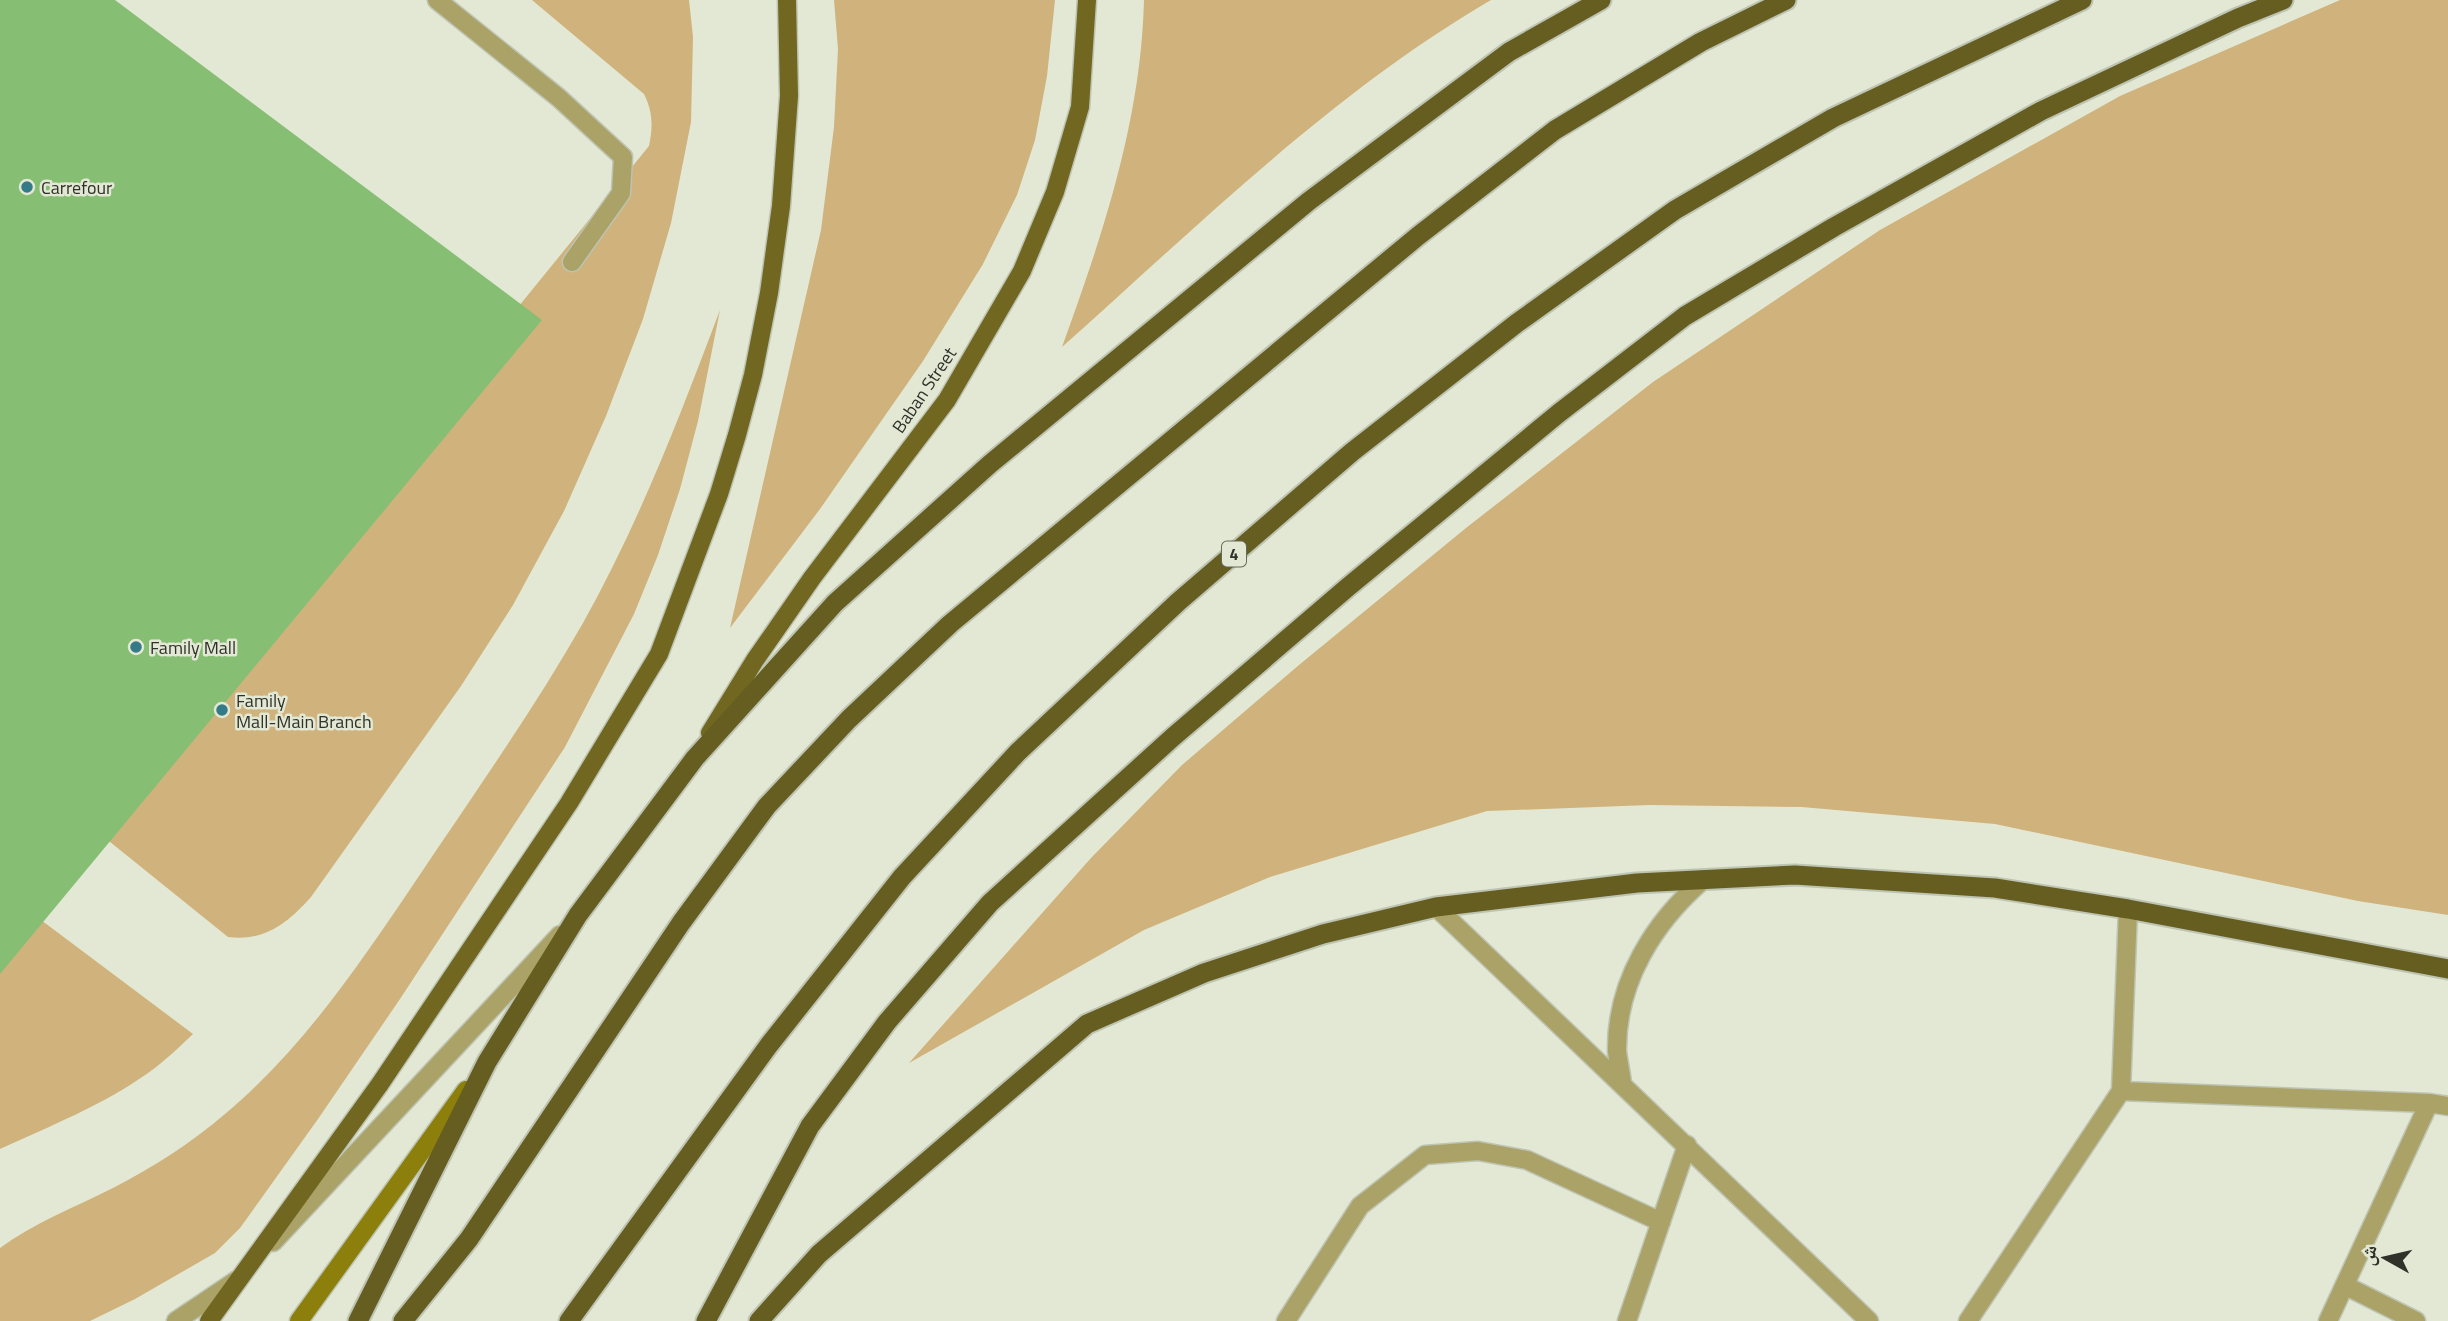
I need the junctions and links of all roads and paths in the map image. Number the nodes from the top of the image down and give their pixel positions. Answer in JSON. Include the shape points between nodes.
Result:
{"nodes":[{"id":1,"x":437,"y":0,"type":"edge"},
{"id":2,"x":787,"y":0,"type":"edge"},
{"id":3,"x":1087,"y":0,"type":"edge"},
{"id":4,"x":1601,"y":0,"type":"edge"},
{"id":5,"x":1786,"y":0,"type":"edge"},
{"id":6,"x":2082,"y":0,"type":"edge"},
{"id":7,"x":2283,"y":0,"type":"edge"},
{"id":8,"x":572,"y":262,"type":"dead end"},
{"id":9,"x":695,"y":758,"type":"junction"},
{"id":10,"x":1704,"y":879,"type":"junction"},
{"id":11,"x":1436,"y":907,"type":"junction"},
{"id":12,"x":2128,"y":909,"type":"junction"},
{"id":13,"x":578,"y":915,"type":"junction"},
{"id":14,"x":2448,"y":969,"type":"edge"},
{"id":15,"x":487,"y":1062,"type":"junction"},
{"id":16,"x":1622,"y":1083,"type":"junction"},
{"id":17,"x":2121,"y":1091,"type":"junction"},
{"id":18,"x":2429,"y":1103,"type":"junction"},
{"id":19,"x":2448,"y":1106,"type":"edge"},
{"id":20,"x":1687,"y":1145,"type":"junction"},
{"id":21,"x":1661,"y":1222,"type":"junction"},
{"id":22,"x":240,"y":1278,"type":"junction"},
{"id":23,"x":2346,"y":1286,"type":"junction"},
{"id":24,"x":176,"y":1321,"type":"edge"},
{"id":25,"x":209,"y":1321,"type":"edge"},
{"id":26,"x":299,"y":1321,"type":"edge"},
{"id":27,"x":358,"y":1321,"type":"edge"},
{"id":28,"x":402,"y":1321,"type":"edge"},
{"id":29,"x":569,"y":1321,"type":"edge"},
{"id":30,"x":706,"y":1321,"type":"edge"},
{"id":31,"x":759,"y":1321,"type":"edge"},
{"id":32,"x":1286,"y":1321,"type":"edge"},
{"id":33,"x":1627,"y":1321,"type":"edge"},
{"id":34,"x":1869,"y":1321,"type":"edge"},
{"id":35,"x":1968,"y":1321,"type":"edge"},
{"id":36,"x":2328,"y":1321,"type":"edge"},
{"id":37,"x":2416,"y":1321,"type":"edge"}],
"edges":[{"from":1,"to":8,"type":"street","via":[[559,98],[623,157],[621,193]]},
{"from":2,"to":22,"type":"main road","via":[[789,96],[781,206],[753,375],[733,447],[659,654],[554,825],[380,1084]]},
{"from":3,"to":9,"type":"main road","name":"Baban Street","via":[[1080,107],[1055,192],[1022,271],[947,400],[755,660]]},
{"from":4,"to":9,"type":"highway","via":[[1509,52],[1309,201],[990,464],[835,603]]},
{"from":5,"to":28,"type":"highway","via":[[1701,42],[1544,138],[1418,236],[950,624],[849,719],[767,806],[681,923],[469,1239]]},
{"from":6,"to":29,"type":"highway","number":"4","via":[[1833,118],[1675,210],[1517,323],[1363,443],[1178,603],[1018,752],[902,877],[769,1045]]},
{"from":7,"to":30,"type":"highway","via":[[2041,111],[1685,316],[1348,587],[990,903],[887,1022],[810,1126]]},
{"from":9,"to":13,"type":"highway"},
{"from":10,"to":11,"type":"highway"},
{"from":10,"to":12,"type":"highway","via":[[1795,874],[1995,888]]},
{"from":10,"to":16,"type":"street","via":[[1660,924],[1630,980],[1617,1051]]},
{"from":11,"to":16,"type":"street"},
{"from":11,"to":31,"type":"highway","via":[[1323,934],[1204,973],[1087,1024],[819,1254]]},
{"from":12,"to":14,"type":"highway"},
{"from":12,"to":17,"type":"street"},
{"from":13,"to":15,"type":"highway"},
{"from":13,"to":22,"type":"street"},
{"from":15,"to":26,"type":"main road"},
{"from":15,"to":27,"type":"highway"},
{"from":16,"to":20,"type":"street"},
{"from":17,"to":18,"type":"street"},
{"from":17,"to":35,"type":"street"},
{"from":18,"to":19,"type":"street"},
{"from":18,"to":23,"type":"street"},
{"from":20,"to":21,"type":"street"},
{"from":20,"to":34,"type":"street"},
{"from":21,"to":32,"type":"street","via":[[1527,1160],[1478,1152],[1425,1155],[1360,1206]]},
{"from":21,"to":33,"type":"street"},
{"from":22,"to":24,"type":"street"},
{"from":22,"to":25,"type":"main road"},
{"from":23,"to":36,"type":"street"},
{"from":23,"to":37,"type":"street"}]}
